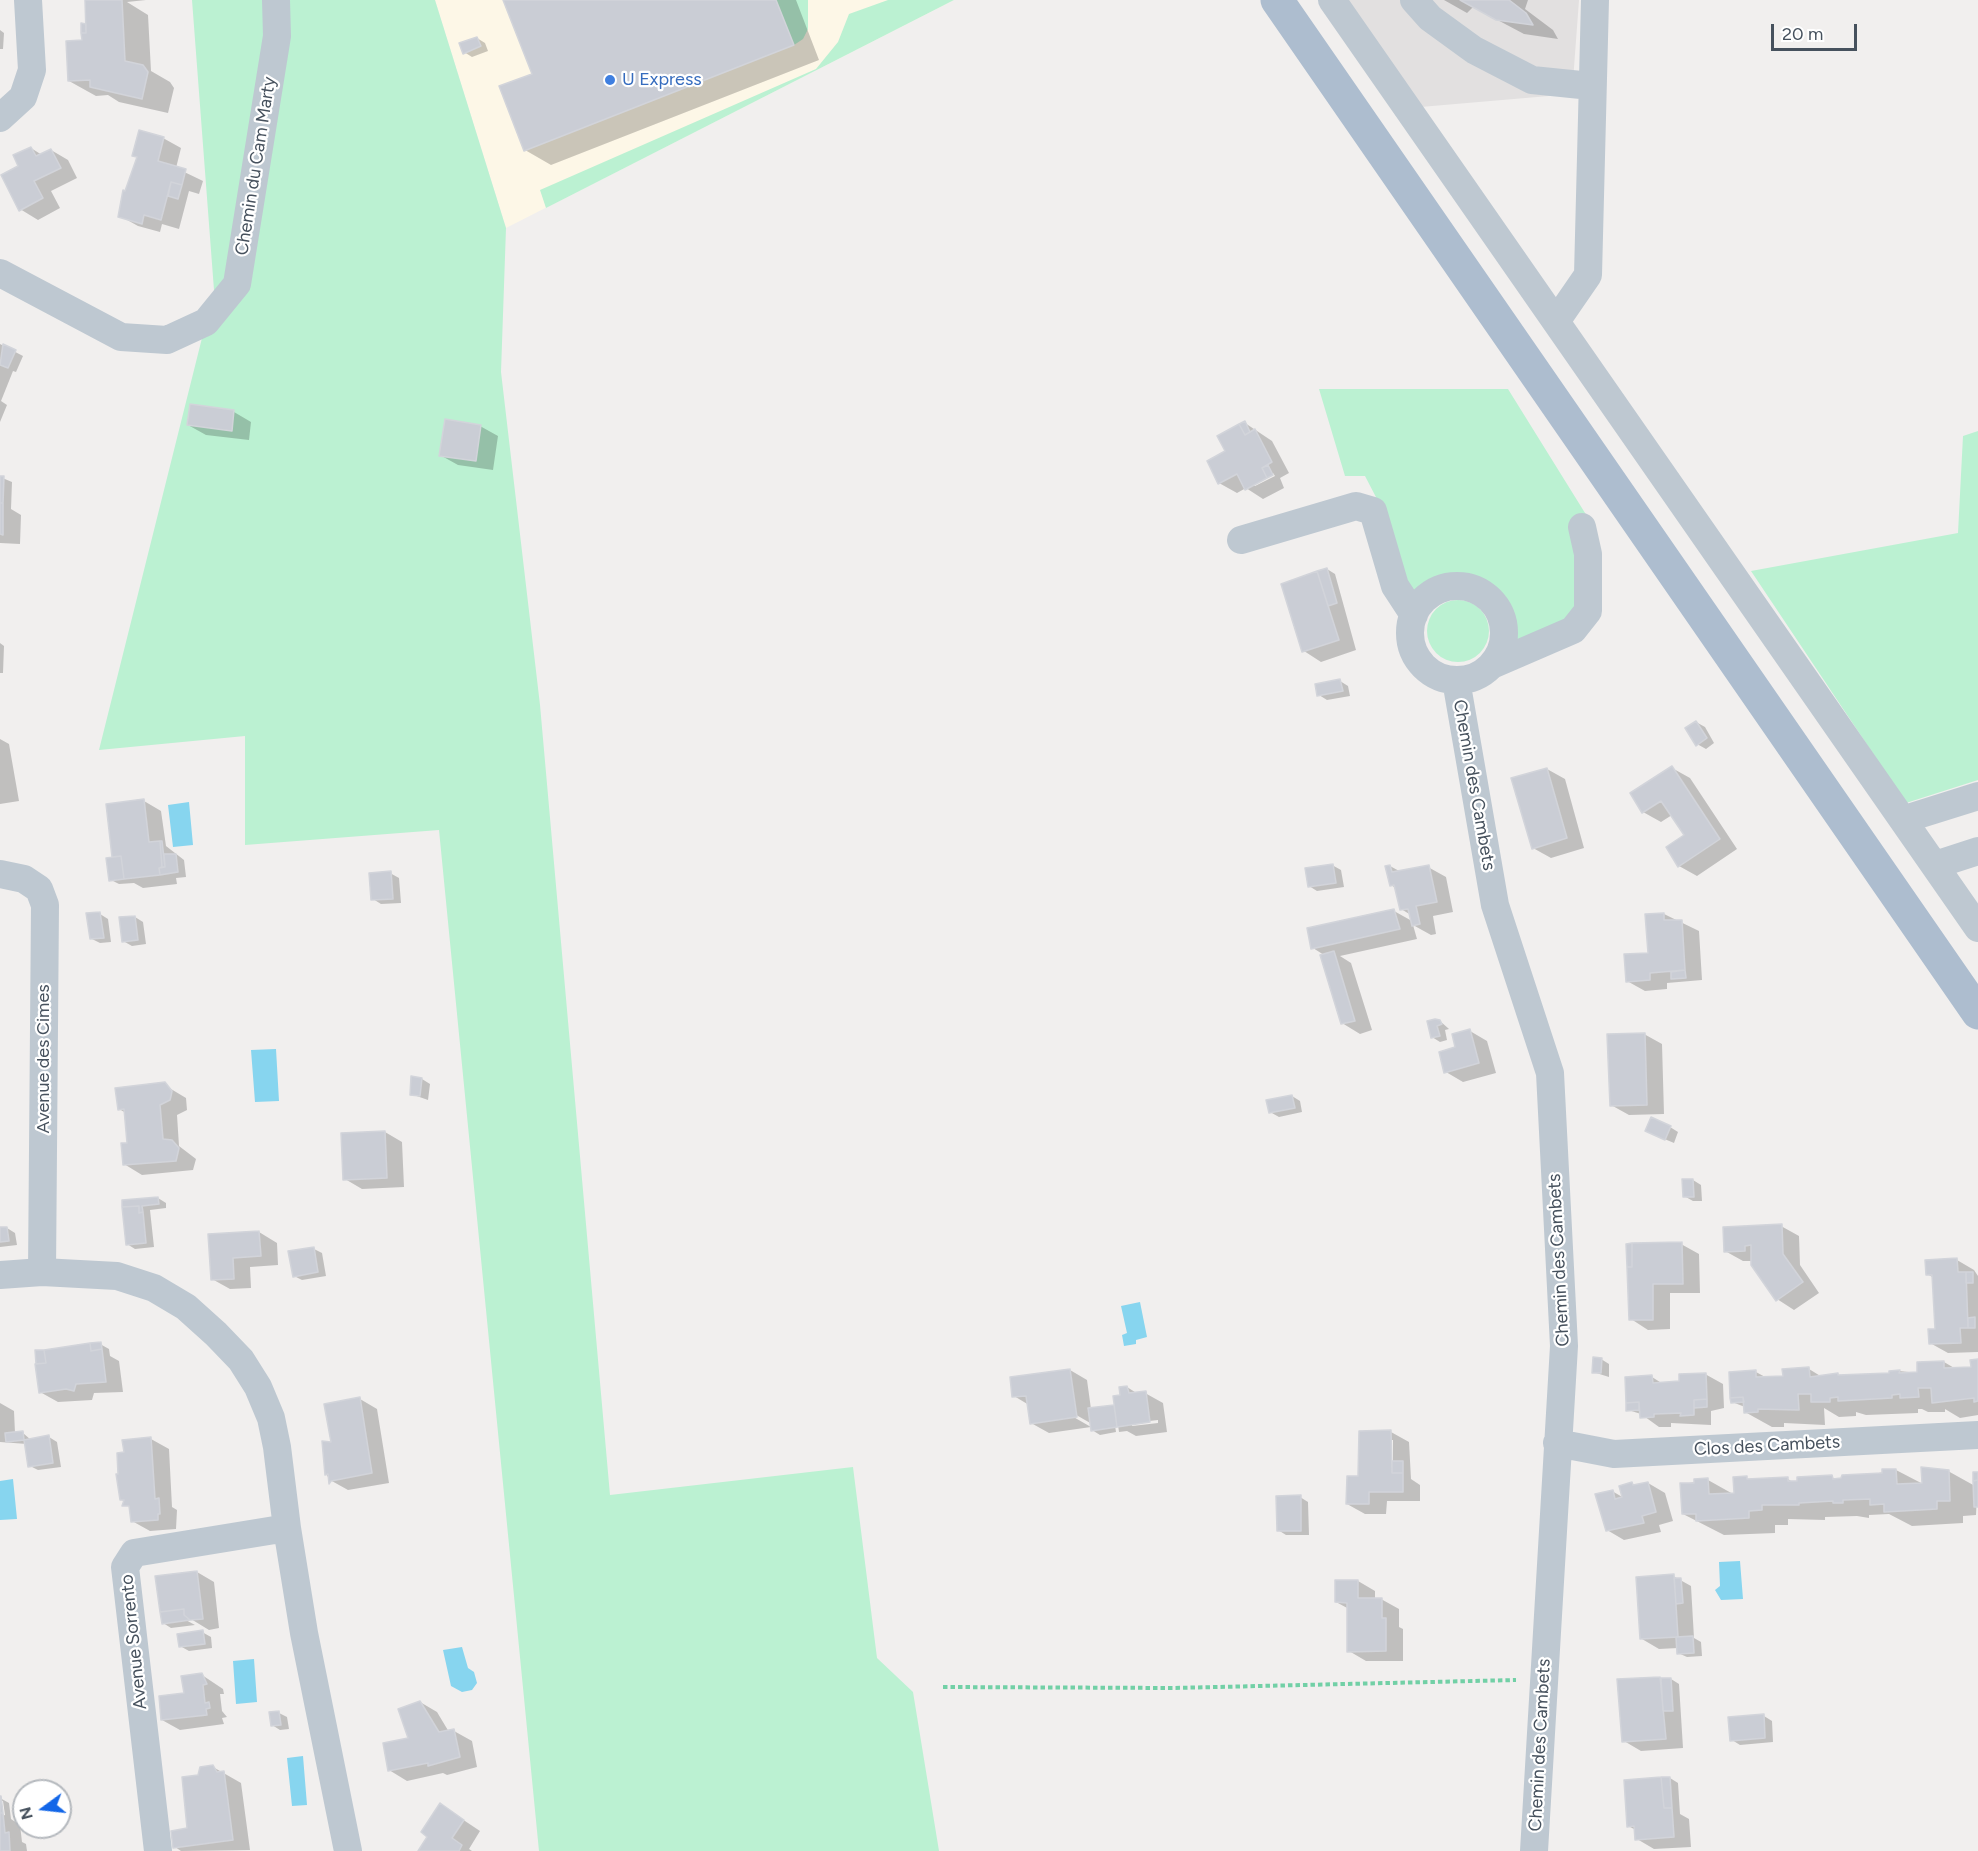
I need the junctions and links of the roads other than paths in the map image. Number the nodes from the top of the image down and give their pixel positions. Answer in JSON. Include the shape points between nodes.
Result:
{"nodes":[{"id":1,"x":28,"y":0,"type":"edge"},
{"id":2,"x":276,"y":0,"type":"edge"},
{"id":3,"x":1277,"y":0,"type":"edge"},
{"id":4,"x":1332,"y":0,"type":"edge"},
{"id":5,"x":1414,"y":0,"type":"edge"},
{"id":6,"x":1595,"y":0,"type":"edge"},
{"id":7,"x":1591,"y":86,"type":"junction"},
{"id":8,"x":0,"y":118,"type":"edge"},
{"id":9,"x":0,"y":273,"type":"edge"},
{"id":10,"x":1557,"y":320,"type":"junction"},
{"id":11,"x":1582,"y":527,"type":"dead end"},
{"id":12,"x":1240,"y":540,"type":"dead end"},
{"id":13,"x":1414,"y":615,"type":"junction"},
{"id":14,"x":1492,"y":664,"type":"junction"},
{"id":15,"x":1456,"y":680,"type":"junction"},
{"id":16,"x":1978,"y":796,"type":"edge"},
{"id":17,"x":1905,"y":819,"type":"junction"},
{"id":18,"x":1978,"y":851,"type":"edge"},
{"id":19,"x":1935,"y":865,"type":"junction"},
{"id":20,"x":0,"y":874,"type":"edge"},
{"id":21,"x":1978,"y":928,"type":"edge"},
{"id":22,"x":1978,"y":1013,"type":"edge"},
{"id":23,"x":42,"y":1272,"type":"junction"},
{"id":24,"x":0,"y":1275,"type":"edge"},
{"id":25,"x":1978,"y":1435,"type":"edge"},
{"id":26,"x":1557,"y":1443,"type":"junction"},
{"id":27,"x":287,"y":1528,"type":"junction"},
{"id":28,"x":158,"y":1851,"type":"edge"},
{"id":29,"x":348,"y":1851,"type":"edge"},
{"id":30,"x":1534,"y":1851,"type":"edge"}],
"edges":[{"from":1,"to":8,"type":"street","via":[[32,70],[23,97]]},
{"from":2,"to":9,"type":"street","name":"Chemin du Cam Marty","via":[[277,36],[237,284],[206,322],[167,340],[121,337]]},
{"from":3,"to":22,"type":"main road"},
{"from":4,"to":10,"type":"street"},
{"from":5,"to":7,"type":"street","via":[[1430,18],[1474,50],[1533,80]]},
{"from":6,"to":7,"type":"street"},
{"from":7,"to":10,"type":"street","via":[[1588,275]]},
{"from":10,"to":17,"type":"street"},
{"from":11,"to":14,"type":"street","via":[[1588,554],[1588,611],[1573,630]]},
{"from":12,"to":13,"type":"street","via":[[1356,506],[1373,511],[1395,586]]},
{"from":13,"to":14,"type":"street","via":[[1423,601],[1451,586],[1482,593],[1495,604],[1505,634],[1501,651]]},
{"from":13,"to":15,"type":"street","via":[[1410,630],[1418,658],[1428,670]]},
{"from":14,"to":15,"type":"street","via":[[1482,673]]},
{"from":15,"to":26,"type":"street","name":"Chemin des Cambets","via":[[1495,905],[1551,1073],[1564,1346]]},
{"from":16,"to":17,"type":"street"},
{"from":17,"to":19,"type":"street"},
{"from":18,"to":19,"type":"street"},
{"from":19,"to":21,"type":"street"},
{"from":20,"to":23,"type":"street","name":"Avenue des Cimes","via":[[24,879],[39,889],[45,905]]},
{"from":23,"to":24,"type":"street"},
{"from":23,"to":27,"type":"street","via":[[117,1276],[154,1288],[186,1307],[241,1360],[271,1418]]},
{"from":25,"to":26,"type":"street","name":"Clos des Cambets","via":[[1614,1454]]},
{"from":26,"to":30,"type":"street","name":"Chemin des Cambets"},
{"from":27,"to":28,"type":"street","name":"Avenue Sorrento","via":[[134,1553],[125,1568]]},
{"from":27,"to":29,"type":"street"}]}
